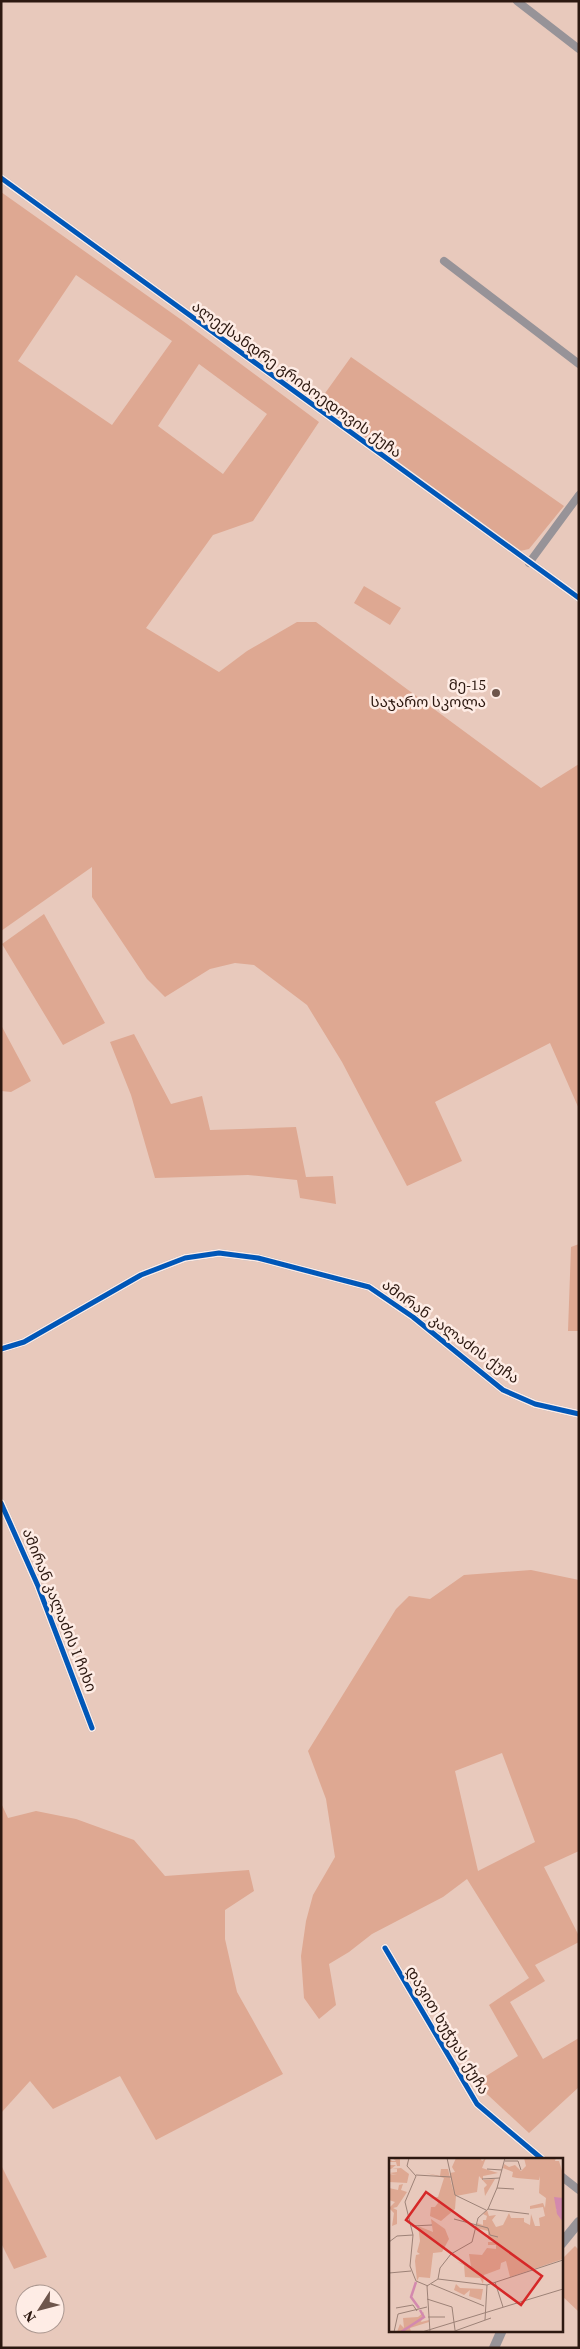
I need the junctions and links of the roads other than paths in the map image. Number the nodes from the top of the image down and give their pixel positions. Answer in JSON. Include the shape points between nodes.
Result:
{"nodes":[{"id":1,"x":517,"y":1,"type":"edge"},
{"id":2,"x":579,"y":49,"type":"edge"},
{"id":3,"x":1,"y":178,"type":"edge"},
{"id":4,"x":444,"y":260,"type":"dead end"},
{"id":5,"x":579,"y":364,"type":"edge"},
{"id":6,"x":579,"y":495,"type":"edge"},
{"id":7,"x":529,"y":563,"type":"junction"},
{"id":8,"x":579,"y":598,"type":"edge"},
{"id":9,"x":1,"y":1349,"type":"edge"},
{"id":10,"x":579,"y":1414,"type":"edge"},
{"id":11,"x":1,"y":1503,"type":"edge"},
{"id":12,"x":92,"y":1728,"type":"dead end"},
{"id":13,"x":385,"y":1948,"type":"dead end"},
{"id":14,"x":541,"y":2158,"type":"edge"},
{"id":15,"x":562,"y":2177,"type":"edge"},
{"id":16,"x":579,"y":2190,"type":"edge"},
{"id":17,"x":579,"y":2222,"type":"edge"},
{"id":18,"x":562,"y":2243,"type":"edge"},
{"id":19,"x":501,"y":2332,"type":"edge"},
{"id":20,"x":494,"y":2348,"type":"edge"}],
"edges":[{"from":1,"to":2,"type":"street"},
{"from":3,"to":7,"type":"street","name":"ალექსანდრე გრიბოედოვის ქუჩა"},
{"from":4,"to":5,"type":"street"},
{"from":6,"to":7,"type":"street"},
{"from":7,"to":8,"type":"street","name":"ალექსანდრე გრიბოედოვის ქუჩა"},
{"from":9,"to":10,"type":"street","name":"ამირან კალაძის ქუჩა","via":[[24,1342],[141,1275],[185,1258],[219,1253],[258,1258],[369,1287],[413,1317],[503,1390],[535,1404]]},
{"from":11,"to":12,"type":"street","name":"ამირან კალაძის I ჩიხი","via":[[38,1586]]},
{"from":13,"to":14,"type":"street","name":"დავით ხუჭუას ქუჩა","via":[[476,2104]]},
{"from":15,"to":16,"type":"street"},
{"from":17,"to":18,"type":"street"},
{"from":19,"to":20,"type":"street"}]}
